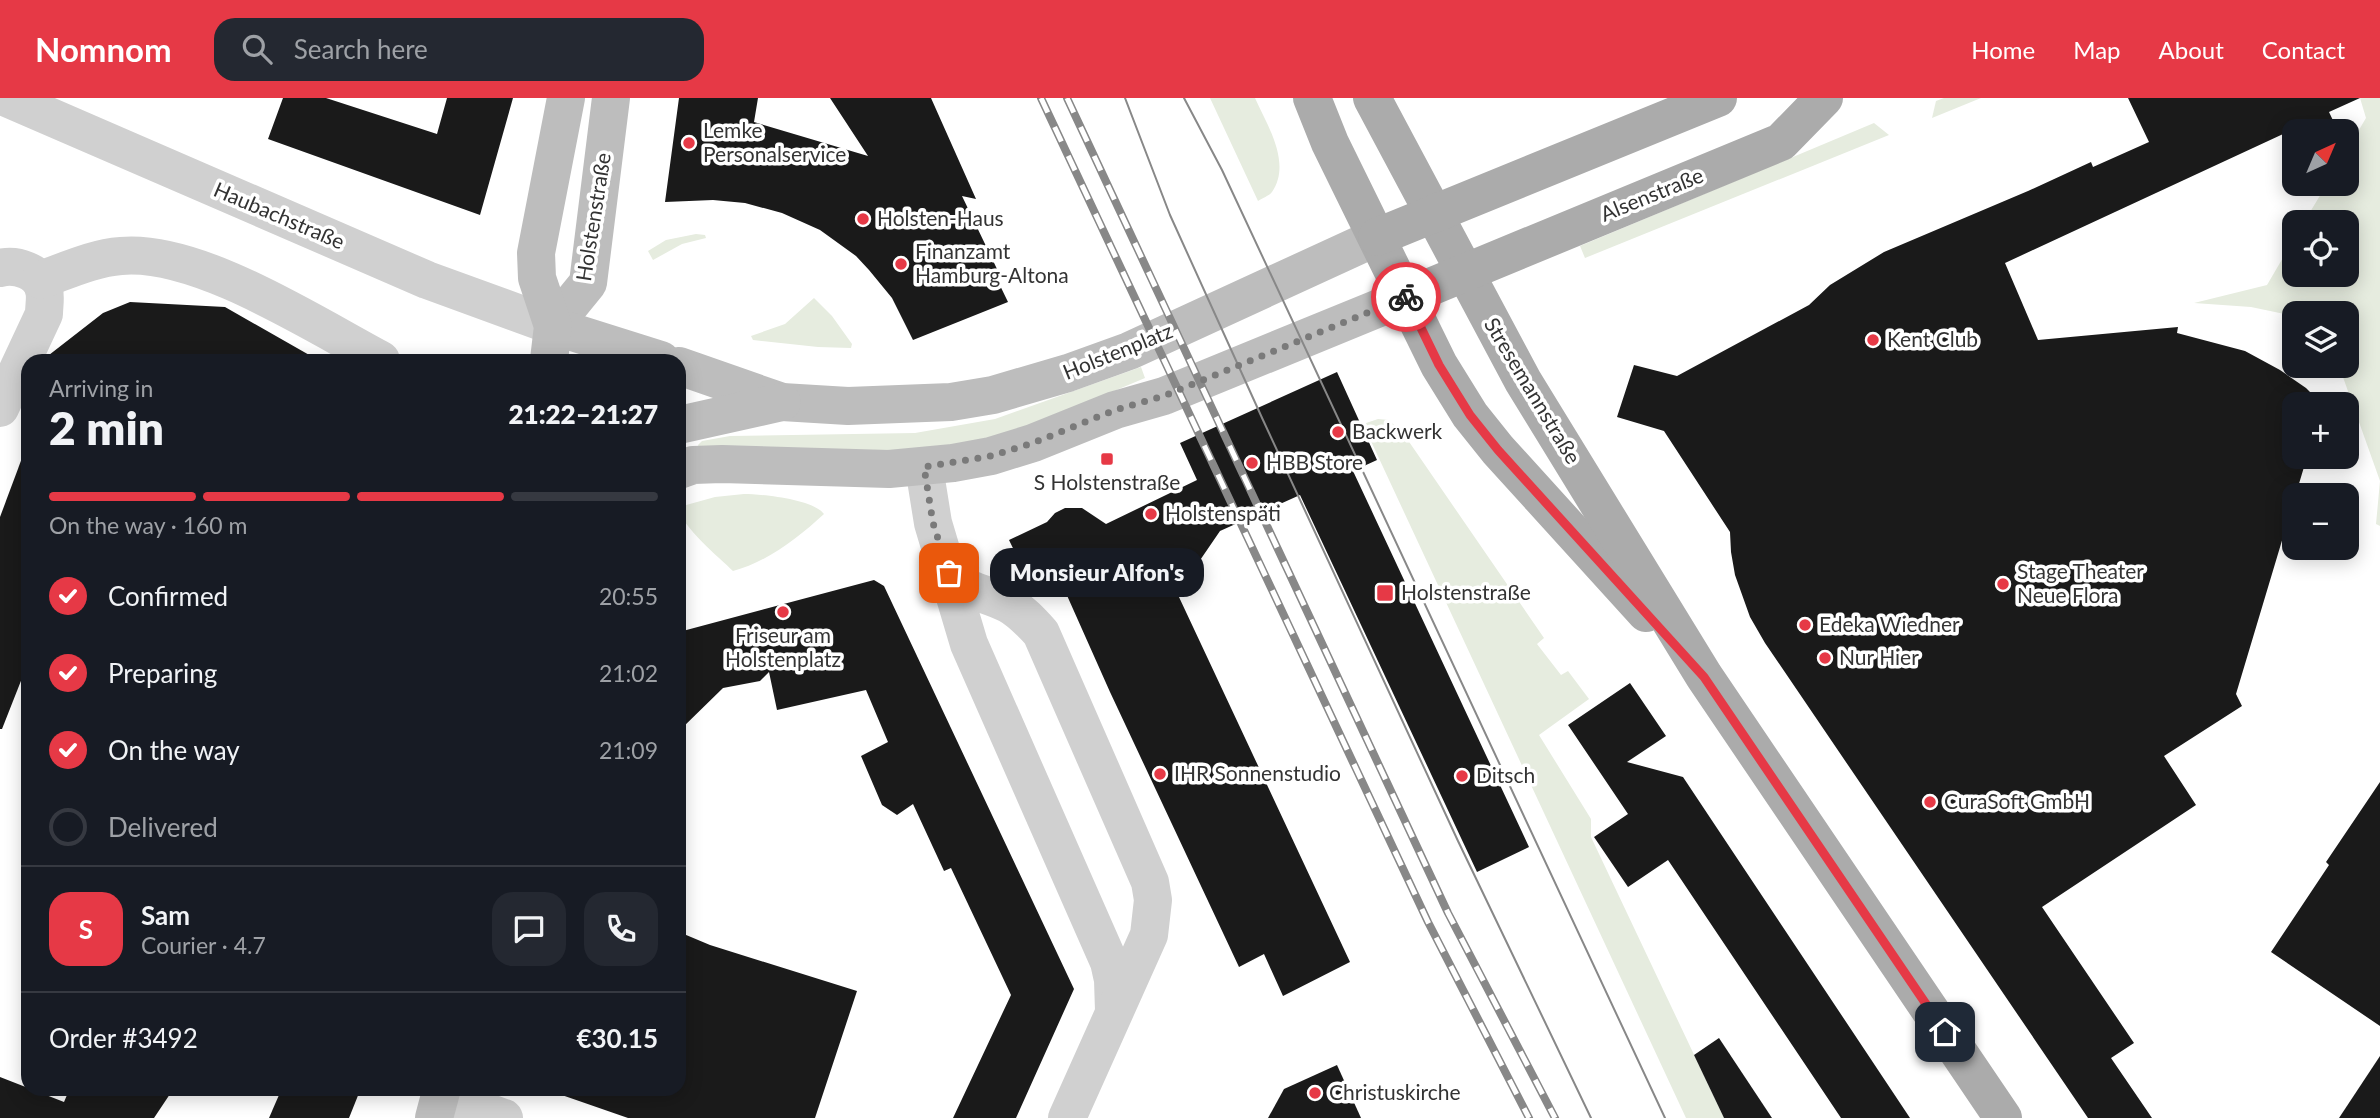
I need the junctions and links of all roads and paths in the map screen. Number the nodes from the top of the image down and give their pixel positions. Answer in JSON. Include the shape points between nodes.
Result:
{"nodes":[{"id":1,"x":7,"y":98,"type":"edge"},
{"id":2,"x":566,"y":98,"type":"edge"},
{"id":3,"x":611,"y":98,"type":"edge"},
{"id":4,"x":1312,"y":98,"type":"edge"},
{"id":5,"x":1372,"y":98,"type":"edge"},
{"id":6,"x":1718,"y":98,"type":"edge"},
{"id":7,"x":1824,"y":98,"type":"edge"},
{"id":8,"x":1434,"y":212,"type":"junction"},
{"id":9,"x":1377,"y":237,"type":"junction"},
{"id":10,"x":0,"y":268,"type":"edge"},
{"id":11,"x":1465,"y":272,"type":"junction"},
{"id":12,"x":40,"y":281,"type":"junction"},
{"id":13,"x":1406,"y":297,"type":"junction"},
{"id":14,"x":551,"y":343,"type":"edge"},
{"id":15,"x":25,"y":354,"type":"edge"},
{"id":16,"x":370,"y":354,"type":"edge"},
{"id":17,"x":622,"y":354,"type":"edge"},
{"id":18,"x":21,"y":363,"type":"edge"},
{"id":19,"x":686,"y":368,"type":"edge"},
{"id":20,"x":782,"y":402,"type":"junction"},
{"id":21,"x":0,"y":408,"type":"edge"},
{"id":22,"x":686,"y":423,"type":"edge"},
{"id":23,"x":924,"y":467,"type":"junction"},
{"id":24,"x":686,"y":468,"type":"edge"},
{"id":25,"x":949,"y":573,"type":"junction"},
{"id":26,"x":1704,"y":677,"type":"junction"},
{"id":27,"x":1114,"y":1013,"type":"junction"},
{"id":28,"x":439,"y":1101,"type":"edge"},
{"id":29,"x":504,"y":1118,"type":"edge"},
{"id":30,"x":1067,"y":1118,"type":"edge"},
{"id":31,"x":2003,"y":1118,"type":"edge"}],
"edges":[{"from":1,"to":14,"type":"street","name":"Haubachstraße","via":[[427,280]]},
{"from":2,"to":14,"type":"main road","via":[[536,253]]},
{"from":3,"to":14,"type":"main road","name":"Holstenstraße","via":[[588,283]]},
{"from":4,"to":9,"type":"main road","name":"Stresemannstraße"},
{"from":5,"to":8,"type":"main road","name":"Stresemannstraße"},
{"from":6,"to":8,"type":"main road"},
{"from":7,"to":11,"type":"main road","name":"Alsenstraße","via":[[1781,142]]},
{"from":8,"to":9,"type":"main road","name":"Holstenplatz"},
{"from":8,"to":11,"type":"main road","name":"Stresemannstraße"},
{"from":9,"to":13,"type":"main road","name":"Stresemannstraße"},
{"from":9,"to":20,"type":"main road","name":"Holstenplatz","via":[[1129,351],[1038,382],[951,402],[848,406]]},
{"from":10,"to":12,"type":"street","via":[[21,268]]},
{"from":11,"to":13,"type":"main road"},
{"from":11,"to":26,"type":"main road","name":"Stresemannstraße","via":[[1523,381]]},
{"from":12,"to":15,"type":"street","via":[[44,314]]},
{"from":12,"to":16,"type":"street","via":[[111,257],[171,260],[255,293]]},
{"from":13,"to":23,"type":"main road","via":[[1164,396],[1033,443],[991,456]]},
{"from":13,"to":26,"type":"main road","name":"Stresemannstraße","via":[[1470,415]]},
{"from":14,"to":17,"type":"main road"},
{"from":18,"to":21,"type":"street"},
{"from":19,"to":20,"type":"main road","name":"Holstenplatz"},
{"from":20,"to":22,"type":"main road","name":"Holstenplatz"},
{"from":23,"to":24,"type":"main road"},
{"from":23,"to":25,"type":"street","via":[[933,523]]},
{"from":25,"to":27,"type":"street","via":[[970,643],[1109,962]]},
{"from":25,"to":27,"type":"street","via":[[972,592],[1019,611],[1041,634],[1145,867],[1153,918]]},
{"from":26,"to":31,"type":"main road","name":"Stresemannstraße"},
{"from":27,"to":30,"type":"street"},
{"from":28,"to":29,"type":"street"}]}
